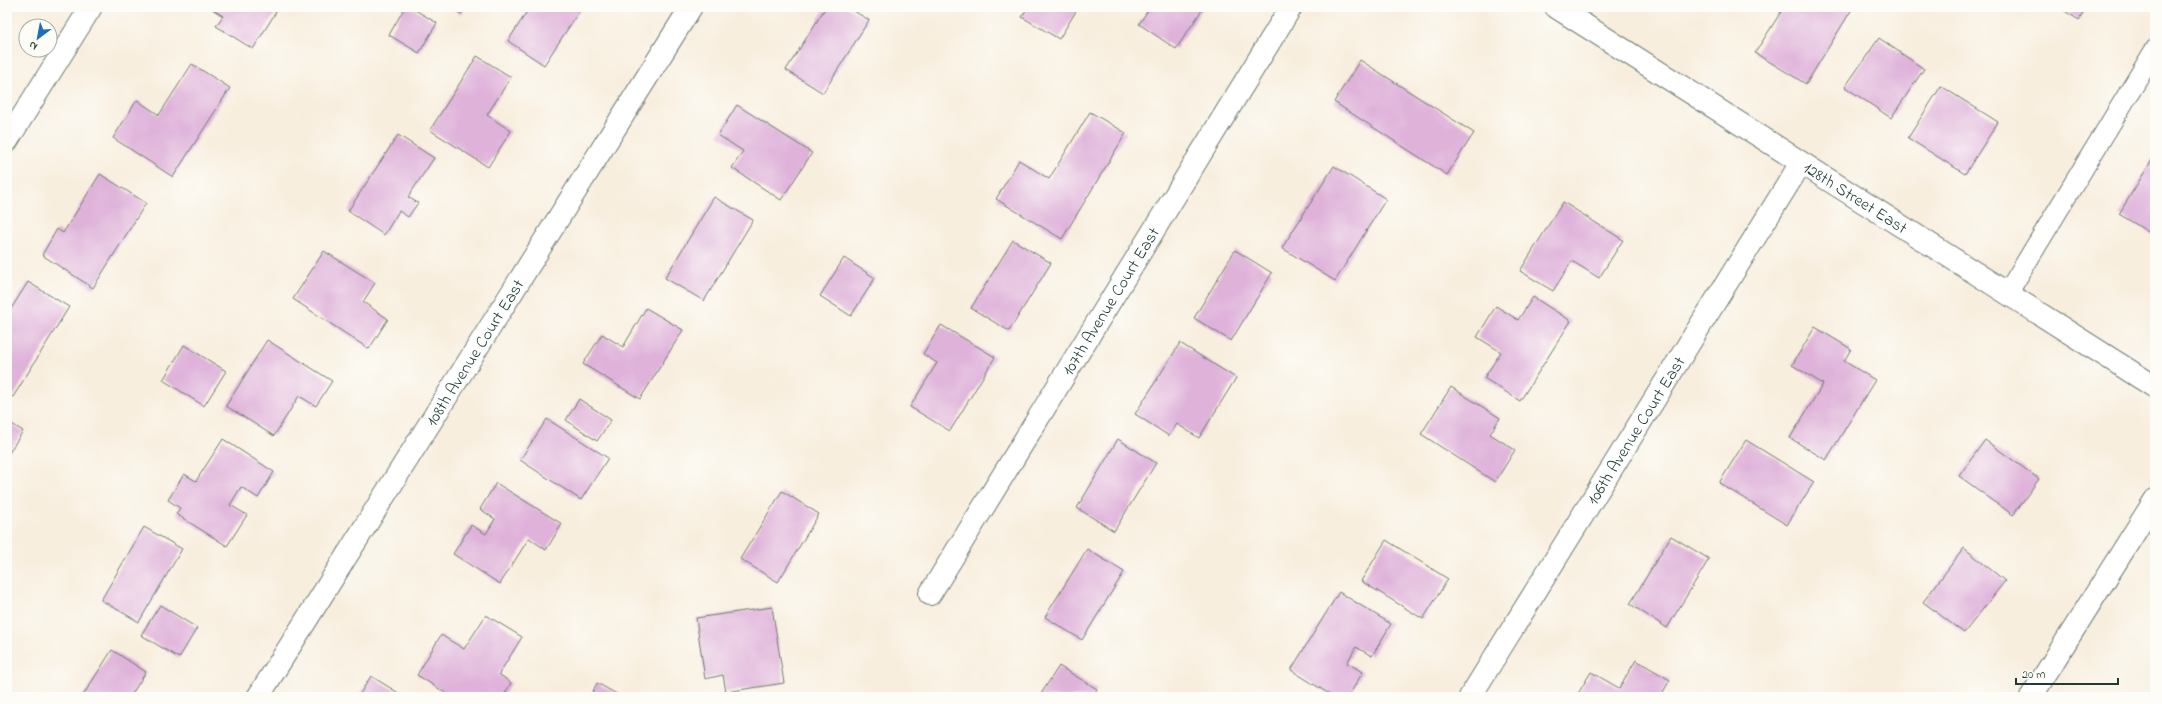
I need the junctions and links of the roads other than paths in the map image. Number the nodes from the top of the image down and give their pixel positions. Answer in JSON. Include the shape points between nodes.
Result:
{"nodes":[{"id":1,"x":90,"y":7,"type":"edge"},
{"id":2,"x":691,"y":7,"type":"edge"},
{"id":3,"x":1291,"y":7,"type":"edge"},
{"id":4,"x":1556,"y":7,"type":"edge"},
{"id":5,"x":2155,"y":50,"type":"edge"},
{"id":6,"x":7,"y":140,"type":"edge"},
{"id":7,"x":1801,"y":163,"type":"junction"},
{"id":8,"x":2007,"y":294,"type":"junction"},
{"id":9,"x":2153,"y":382,"type":"edge"},
{"id":10,"x":2155,"y":500,"type":"edge"},
{"id":11,"x":930,"y":594,"type":"dead end"},
{"id":12,"x":258,"y":697,"type":"edge"},
{"id":13,"x":1470,"y":697,"type":"edge"},
{"id":14,"x":2031,"y":697,"type":"edge"}],
"edges":[{"from":1,"to":6,"type":"street"},
{"from":2,"to":12,"type":"street","name":"108th Avenue Court East"},
{"from":3,"to":11,"type":"street","name":"107th Avenue Court East"},
{"from":4,"to":7,"type":"street","name":"128th Street East"},
{"from":5,"to":8,"type":"lane"},
{"from":7,"to":8,"type":"street","name":"128th Street East"},
{"from":7,"to":13,"type":"street","name":"106th Avenue Court East"},
{"from":8,"to":9,"type":"street","name":"128th Street East"},
{"from":10,"to":14,"type":"street"}]}
